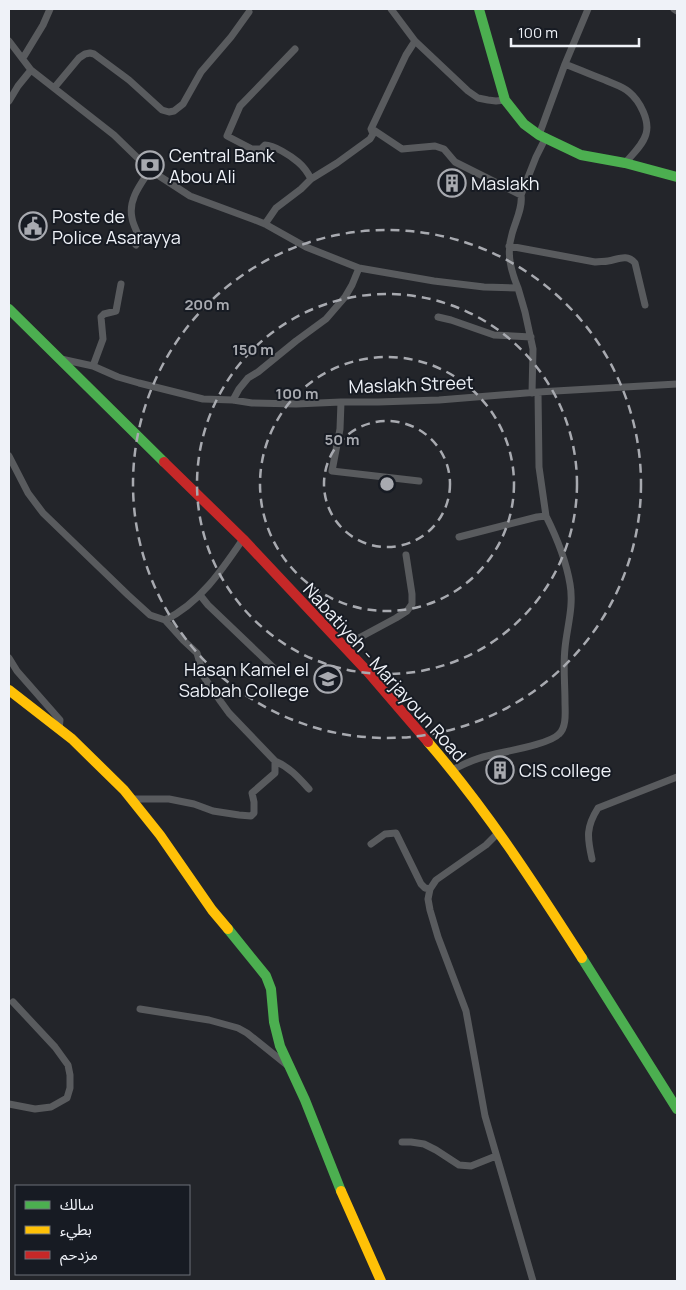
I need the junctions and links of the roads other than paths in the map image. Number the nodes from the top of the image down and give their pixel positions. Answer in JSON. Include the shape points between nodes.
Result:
{"nodes":[{"id":1,"x":50,"y":9,"type":"edge"},
{"id":2,"x":391,"y":9,"type":"edge"},
{"id":3,"x":479,"y":9,"type":"edge"},
{"id":4,"x":588,"y":9,"type":"edge"},
{"id":5,"x":674,"y":9,"type":"edge"},
{"id":6,"x":677,"y":10,"type":"edge"},
{"id":7,"x":249,"y":12,"type":"dead end"},
{"id":8,"x":9,"y":41,"type":"edge"},
{"id":9,"x":415,"y":41,"type":"junction"},
{"id":10,"x":295,"y":49,"type":"dead end"},
{"id":11,"x":23,"y":58,"type":"junction"},
{"id":12,"x":565,"y":64,"type":"junction"},
{"id":13,"x":31,"y":70,"type":"junction"},
{"id":14,"x":54,"y":88,"type":"junction"},
{"id":15,"x":505,"y":100,"type":"junction"},
{"id":16,"x":9,"y":101,"type":"edge"},
{"id":17,"x":372,"y":129,"type":"junction"},
{"id":18,"x":543,"y":136,"type":"junction"},
{"id":19,"x":625,"y":163,"type":"junction"},
{"id":20,"x":150,"y":170,"type":"junction"},
{"id":21,"x":677,"y":177,"type":"edge"},
{"id":22,"x":312,"y":179,"type":"junction"},
{"id":23,"x":521,"y":195,"type":"junction"},
{"id":24,"x":265,"y":224,"type":"junction"},
{"id":25,"x":136,"y":245,"type":"dead end"},
{"id":26,"x":509,"y":246,"type":"junction"},
{"id":27,"x":359,"y":268,"type":"junction"},
{"id":28,"x":121,"y":284,"type":"dead end"},
{"id":29,"x":518,"y":288,"type":"junction"},
{"id":30,"x":645,"y":305,"type":"dead end"},
{"id":31,"x":9,"y":308,"type":"edge"},
{"id":32,"x":438,"y":317,"type":"dead end"},
{"id":33,"x":531,"y":338,"type":"junction"},
{"id":34,"x":61,"y":359,"type":"junction"},
{"id":35,"x":93,"y":366,"type":"junction"},
{"id":36,"x":677,"y":384,"type":"edge"},
{"id":37,"x":535,"y":392,"type":"junction"},
{"id":38,"x":232,"y":400,"type":"junction"},
{"id":39,"x":340,"y":402,"type":"junction"},
{"id":40,"x":9,"y":456,"type":"edge"},
{"id":41,"x":419,"y":481,"type":"dead end"},
{"id":42,"x":546,"y":516,"type":"junction"},
{"id":43,"x":460,"y":537,"type":"dead end"},
{"id":44,"x":243,"y":540,"type":"junction"},
{"id":45,"x":406,"y":555,"type":"dead end"},
{"id":46,"x":200,"y":594,"type":"junction"},
{"id":47,"x":165,"y":620,"type":"junction"},
{"id":48,"x":344,"y":646,"type":"junction"},
{"id":49,"x":9,"y":658,"type":"edge"},
{"id":50,"x":278,"y":672,"type":"dead end"},
{"id":51,"x":9,"y":690,"type":"edge"},
{"id":52,"x":59,"y":729,"type":"junction"},
{"id":53,"x":275,"y":761,"type":"junction"},
{"id":54,"x":452,"y":770,"type":"junction"},
{"id":55,"x":677,"y":777,"type":"edge"},
{"id":56,"x":309,"y":789,"type":"dead end"},
{"id":57,"x":132,"y":799,"type":"junction"},
{"id":58,"x":499,"y":832,"type":"junction"},
{"id":59,"x":372,"y":844,"type":"dead end"},
{"id":60,"x":592,"y":858,"type":"dead end"},
{"id":61,"x":430,"y":889,"type":"junction"},
{"id":62,"x":13,"y":1002,"type":"dead end"},
{"id":63,"x":140,"y":1009,"type":"dead end"},
{"id":64,"x":290,"y":1066,"type":"junction"},
{"id":65,"x":9,"y":1104,"type":"edge"},
{"id":66,"x":677,"y":1111,"type":"edge"},
{"id":67,"x":402,"y":1142,"type":"dead end"},
{"id":68,"x":496,"y":1156,"type":"junction"},
{"id":69,"x":381,"y":1281,"type":"edge"},
{"id":70,"x":533,"y":1281,"type":"edge"}],
"edges":[{"from":1,"to":11,"type":"street"},
{"from":2,"to":9,"type":"street"},
{"from":3,"to":15,"type":"main road"},
{"from":4,"to":12,"type":"street"},
{"from":5,"to":6,"type":"street"},
{"from":7,"to":14,"type":"street","via":[[202,72],[183,104],[174,111],[162,110],[107,63],[90,53],[78,58]]},
{"from":8,"to":11,"type":"street"},
{"from":9,"to":15,"type":"street","via":[[478,98]]},
{"from":9,"to":17,"type":"street"},
{"from":10,"to":22,"type":"street","via":[[240,106],[228,136],[252,149],[261,149],[268,144],[276,148],[298,161]]},
{"from":11,"to":13,"type":"street"},
{"from":12,"to":18,"type":"street"},
{"from":12,"to":19,"type":"street","via":[[622,87],[639,104],[645,115],[645,137]]},
{"from":13,"to":14,"type":"street"},
{"from":13,"to":16,"type":"street"},
{"from":14,"to":20,"type":"street","via":[[114,135]]},
{"from":15,"to":18,"type":"main road","via":[[524,124]]},
{"from":17,"to":22,"type":"street","via":[[373,134],[366,143]]},
{"from":17,"to":23,"type":"street","via":[[402,149],[435,146],[444,149],[455,162]]},
{"from":18,"to":19,"type":"main road","via":[[581,154]]},
{"from":18,"to":23,"type":"street"},
{"from":19,"to":21,"type":"main road"},
{"from":20,"to":24,"type":"street","via":[[190,196]]},
{"from":20,"to":25,"type":"street","via":[[131,207],[139,238]]},
{"from":22,"to":24,"type":"street","via":[[276,208]]},
{"from":23,"to":26,"type":"street"},
{"from":24,"to":27,"type":"street","via":[[306,248]]},
{"from":26,"to":29,"type":"street"},
{"from":26,"to":30,"type":"street","via":[[595,262],[632,259]]},
{"from":27,"to":29,"type":"street","via":[[434,281]]},
{"from":27,"to":38,"type":"street","via":[[352,285],[326,319],[248,378]]},
{"from":28,"to":35,"type":"street","via":[[116,311],[101,318],[104,339]]},
{"from":29,"to":33,"type":"street"},
{"from":31,"to":34,"type":"main road","name":"Nabatiyeh - Marjayoun Road"},
{"from":32,"to":33,"type":"street","via":[[494,335]]},
{"from":33,"to":37,"type":"street"},
{"from":34,"to":35,"type":"street","name":"Maslakh Street"},
{"from":34,"to":44,"type":"main road","name":"Nabatiyeh - Marjayoun Road"},
{"from":35,"to":38,"type":"street","name":"Maslakh Street","via":[[118,377],[203,399]]},
{"from":36,"to":37,"type":"street","name":"Maslakh Street"},
{"from":37,"to":39,"type":"street","name":"Maslakh Street","via":[[439,400]]},
{"from":37,"to":42,"type":"street","via":[[539,467]]},
{"from":38,"to":39,"type":"street","name":"Maslakh Street","via":[[273,404]]},
{"from":39,"to":41,"type":"street","via":[[340,429],[332,472]]},
{"from":40,"to":47,"type":"street","via":[[28,493],[51,522],[150,615]]},
{"from":42,"to":43,"type":"street"},
{"from":42,"to":54,"type":"street","via":[[561,549],[572,599],[565,650],[562,731],[547,741],[482,757]]},
{"from":44,"to":46,"type":"street"},
{"from":44,"to":48,"type":"main road","name":"Nabatiyeh - Marjayoun Road"},
{"from":45,"to":48,"type":"street","via":[[412,604],[396,618]]},
{"from":46,"to":47,"type":"street","via":[[176,615]]},
{"from":46,"to":50,"type":"street"},
{"from":47,"to":53,"type":"street","via":[[197,653],[204,677],[228,713]]},
{"from":48,"to":54,"type":"main road","name":"Nabatiyeh - Marjayoun Road"},
{"from":49,"to":52,"type":"street","via":[[60,720]]},
{"from":51,"to":52,"type":"main road"},
{"from":52,"to":57,"type":"main road"},
{"from":53,"to":56,"type":"street","via":[[296,774]]},
{"from":53,"to":57,"type":"street","via":[[275,773],[252,793],[254,813],[251,816],[213,811],[169,799]]},
{"from":54,"to":58,"type":"main road","name":"Nabatiyeh - Marjayoun Road"},
{"from":55,"to":60,"type":"street","via":[[598,808],[588,832]]},
{"from":57,"to":64,"type":"main road","via":[[212,910],[266,976],[271,989],[276,1034]]},
{"from":58,"to":61,"type":"street","via":[[436,880]]},
{"from":58,"to":66,"type":"main road","name":"Nabatiyeh - Marjayoun Road"},
{"from":59,"to":61,"type":"street","via":[[385,834],[396,833],[421,884]]},
{"from":61,"to":68,"type":"street","via":[[430,910],[466,1011],[485,1116]]},
{"from":62,"to":65,"type":"street","via":[[68,1066],[70,1088],[67,1098],[50,1107],[35,1109]]},
{"from":63,"to":64,"type":"street","via":[[238,1028]]},
{"from":64,"to":69,"type":"main road"},
{"from":67,"to":68,"type":"street","via":[[424,1144],[459,1166],[471,1166]]},
{"from":68,"to":70,"type":"street"}]}
